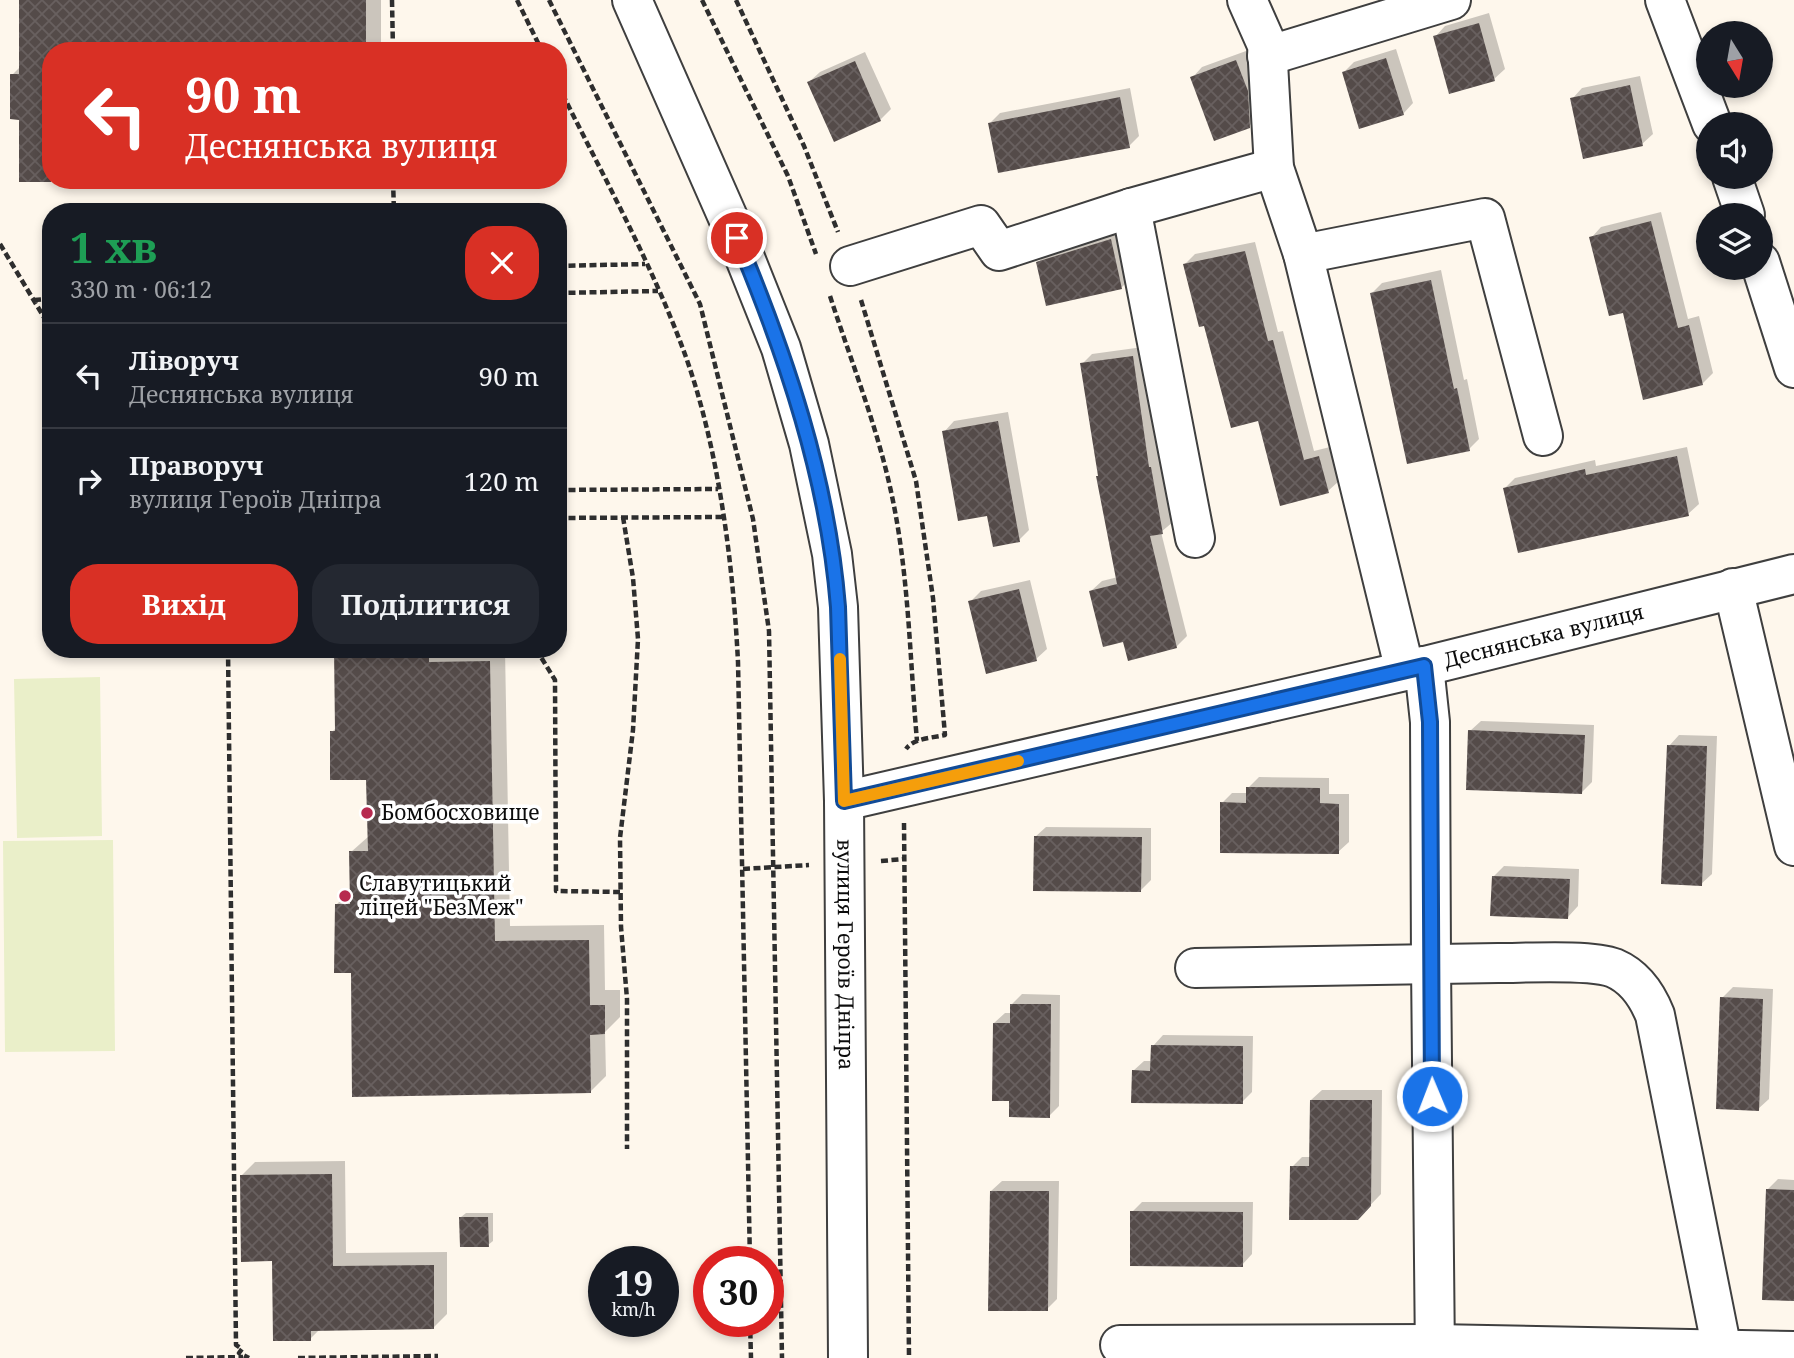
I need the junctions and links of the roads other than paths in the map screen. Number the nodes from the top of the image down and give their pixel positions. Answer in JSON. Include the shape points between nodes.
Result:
{"nodes":[{"id":1,"x":632,"y":0,"type":"edge"},
{"id":2,"x":1247,"y":0,"type":"edge"},
{"id":3,"x":1451,"y":0,"type":"edge"},
{"id":4,"x":1664,"y":0,"type":"edge"},
{"id":5,"x":1267,"y":56,"type":"junction"},
{"id":6,"x":1707,"y":112,"type":"edge"},
{"id":7,"x":1274,"y":168,"type":"junction"},
{"id":8,"x":1131,"y":208,"type":"junction"},
{"id":9,"x":1303,"y":254,"type":"junction"},
{"id":10,"x":832,"y":274,"type":"road end"},
{"id":11,"x":1766,"y":280,"type":"edge"},
{"id":12,"x":1794,"y":368,"type":"edge"},
{"id":13,"x":1543,"y":436,"type":"dead end"},
{"id":14,"x":1195,"y":538,"type":"dead end"},
{"id":15,"x":1794,"y":574,"type":"edge"},
{"id":16,"x":1733,"y":588,"type":"junction"},
{"id":17,"x":1414,"y":668,"type":"junction"},
{"id":18,"x":844,"y":801,"type":"junction"},
{"id":19,"x":1794,"y":846,"type":"edge"},
{"id":20,"x":1430,"y":964,"type":"junction"},
{"id":21,"x":1195,"y":968,"type":"dead end"},
{"id":22,"x":1121,"y":1345,"type":"dead end"},
{"id":23,"x":1722,"y":1350,"type":"junction"},
{"id":24,"x":1435,"y":1351,"type":"edge"},
{"id":25,"x":1794,"y":1351,"type":"edge"},
{"id":26,"x":848,"y":1358,"type":"edge"}],
"edges":[{"from":1,"to":18,"type":"street","name":"вулиця Героїв Дніпра","via":[[763,301],[809,444],[836,577]]},
{"from":2,"to":5,"type":"street","via":[[1267,45]]},
{"from":3,"to":5,"type":"street"},
{"from":4,"to":6,"type":"street"},
{"from":5,"to":7,"type":"street"},
{"from":7,"to":8,"type":"street"},
{"from":7,"to":9,"type":"street"},
{"from":8,"to":10,"type":"street","via":[[999,251],[981,225]]},
{"from":8,"to":14,"type":"street"},
{"from":9,"to":13,"type":"street","via":[[1485,218]]},
{"from":9,"to":17,"type":"street"},
{"from":11,"to":12,"type":"street"},
{"from":15,"to":16,"type":"street","name":"Деснянська вулиця"},
{"from":16,"to":17,"type":"street","name":"Деснянська вулиця"},
{"from":16,"to":19,"type":"street"},
{"from":17,"to":18,"type":"street","name":"Деснянська вулиця"},
{"from":17,"to":20,"type":"street","via":[[1430,722]]},
{"from":18,"to":26,"type":"street","name":"вулиця Героїв Дніпра"},
{"from":20,"to":21,"type":"street"},
{"from":20,"to":23,"type":"street","via":[[1594,964],[1627,975],[1648,999],[1655,1015]]},
{"from":20,"to":24,"type":"street"},
{"from":22,"to":24,"type":"street"},
{"from":23,"to":24,"type":"street"},
{"from":23,"to":25,"type":"street"}]}
